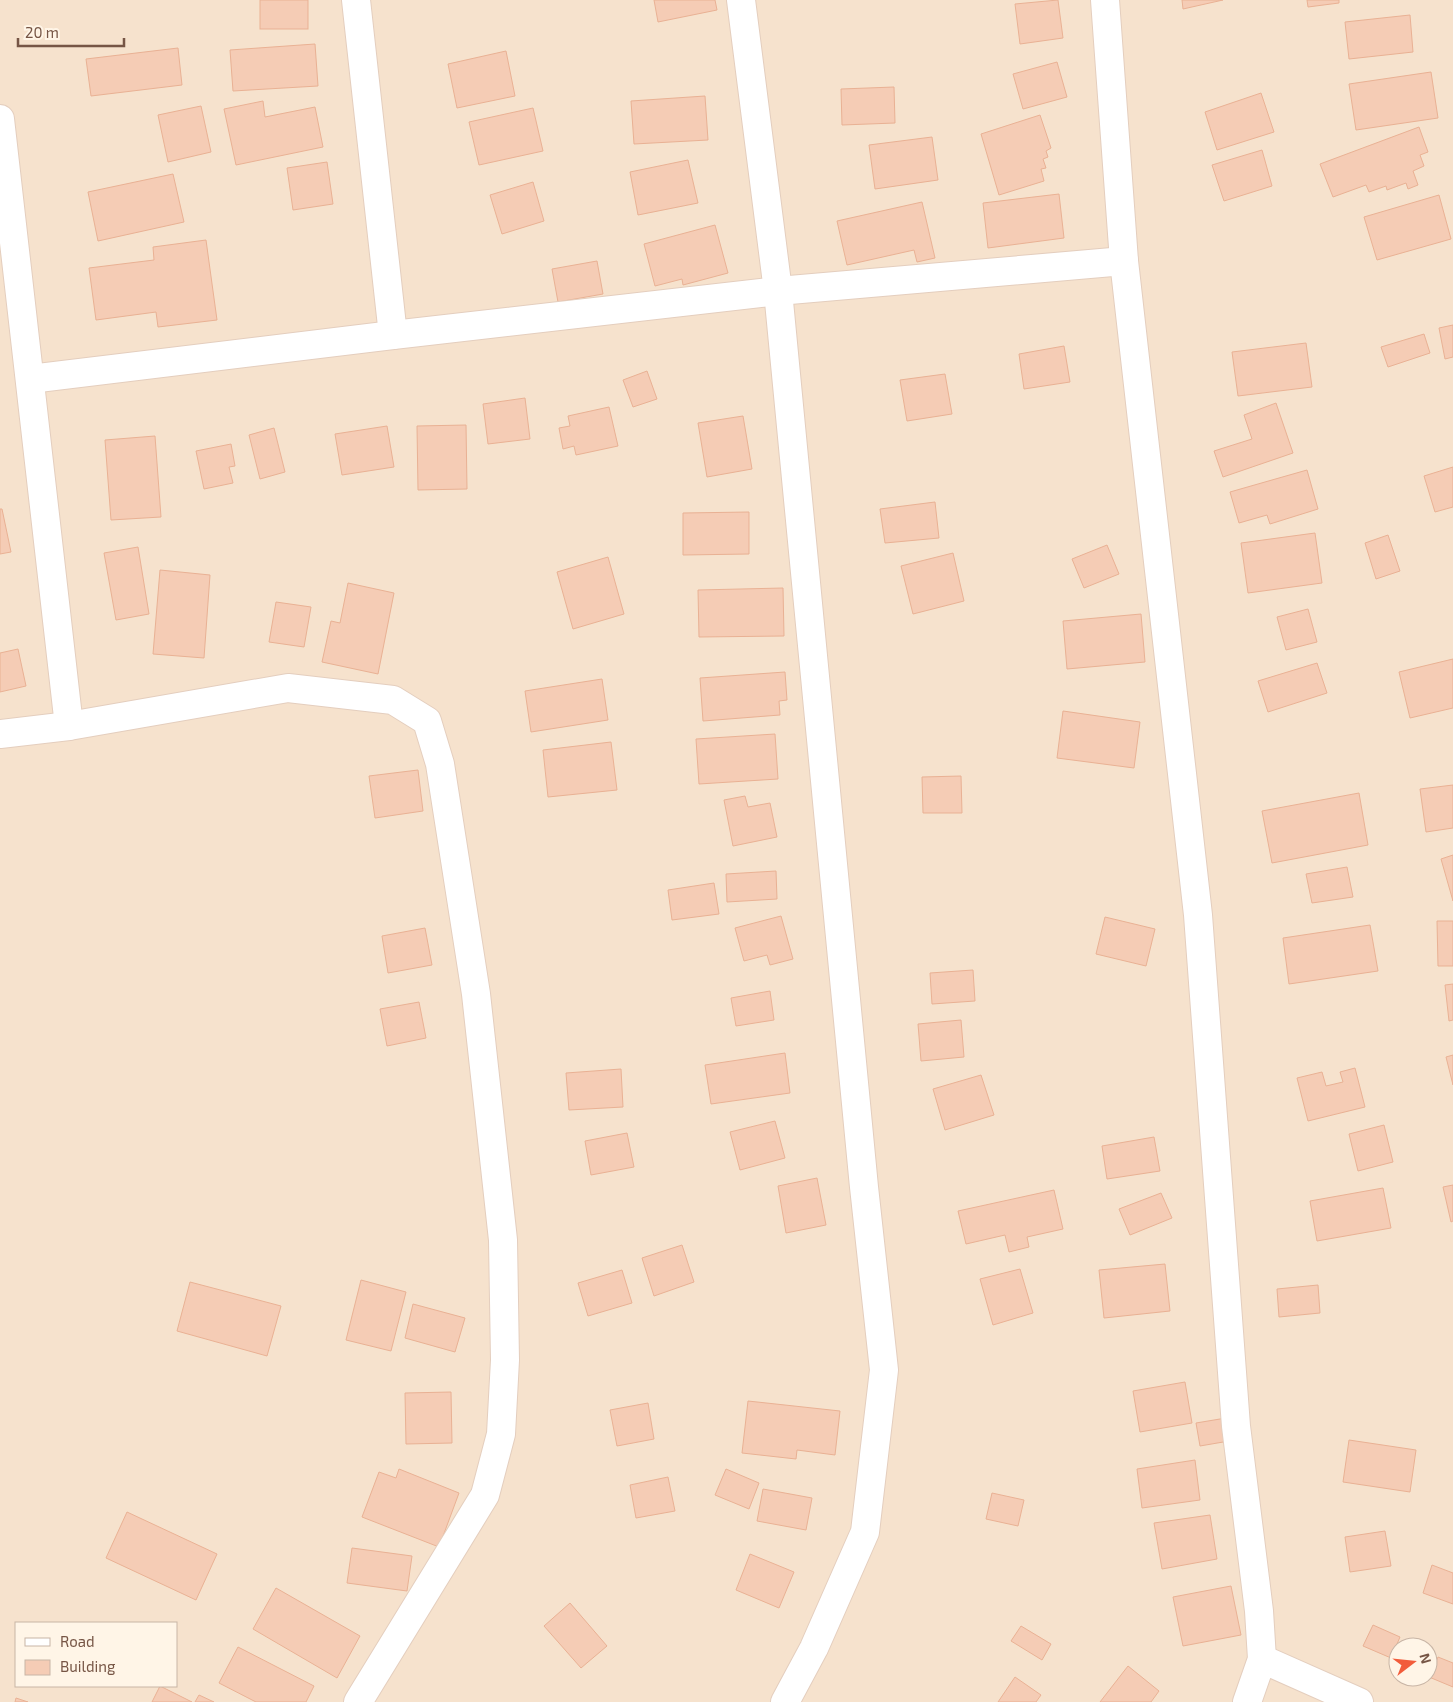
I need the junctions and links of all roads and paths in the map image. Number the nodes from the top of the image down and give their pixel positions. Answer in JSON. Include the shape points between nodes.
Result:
{"nodes":[{"id":1,"x":356,"y":0,"type":"edge"},
{"id":2,"x":741,"y":0,"type":"edge"},
{"id":3,"x":1105,"y":0,"type":"edge"},
{"id":4,"x":0,"y":118,"type":"edge"},
{"id":5,"x":1124,"y":262,"type":"junction"},
{"id":6,"x":778,"y":291,"type":"junction"},
{"id":7,"x":393,"y":335,"type":"junction"},
{"id":8,"x":30,"y":379,"type":"junction"},
{"id":9,"x":68,"y":726,"type":"junction"},
{"id":10,"x":0,"y":734,"type":"edge"},
{"id":11,"x":1262,"y":1659,"type":"junction"},
{"id":12,"x":358,"y":1702,"type":"edge"},
{"id":13,"x":785,"y":1702,"type":"edge"},
{"id":14,"x":1247,"y":1702,"type":"edge"},
{"id":15,"x":1359,"y":1702,"type":"edge"}],
"edges":[{"from":1,"to":7,"type":"street"},
{"from":2,"to":6,"type":"street"},
{"from":3,"to":5,"type":"street"},
{"from":4,"to":8,"type":"street"},
{"from":5,"to":6,"type":"street"},
{"from":5,"to":11,"type":"street","via":[[1198,916],[1236,1426]]},
{"from":6,"to":7,"type":"street"},
{"from":6,"to":13,"type":"street","via":[[884,1370],[865,1532],[814,1648]]},
{"from":7,"to":8,"type":"street"},
{"from":8,"to":9,"type":"street"},
{"from":9,"to":10,"type":"street"},
{"from":9,"to":12,"type":"street","via":[[288,688],[393,700],[427,721],[435,747],[476,994],[503,1240],[505,1360],[501,1434],[484,1495]]},
{"from":11,"to":14,"type":"street"},
{"from":11,"to":15,"type":"street"}]}
